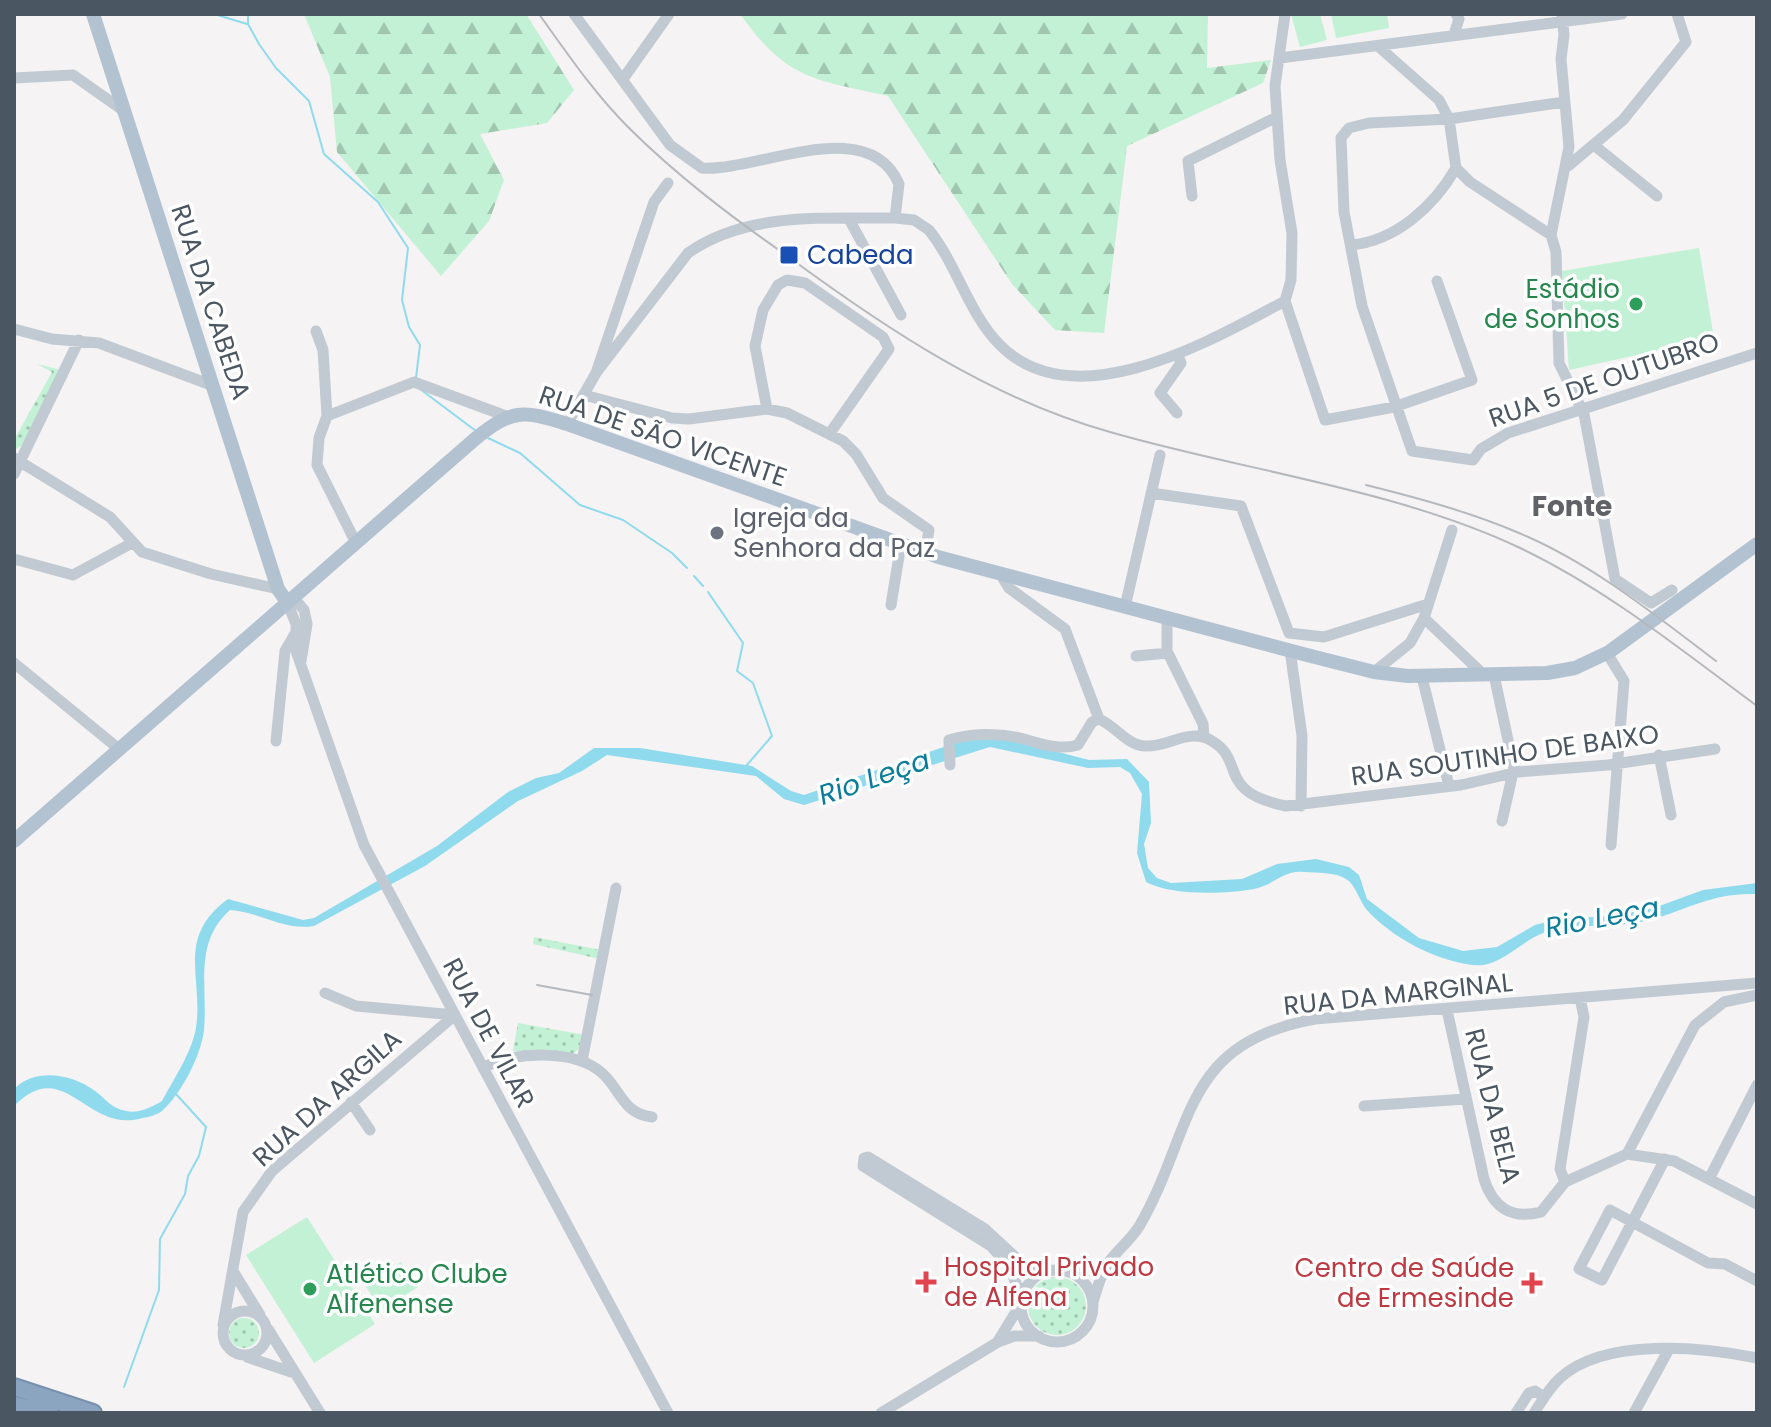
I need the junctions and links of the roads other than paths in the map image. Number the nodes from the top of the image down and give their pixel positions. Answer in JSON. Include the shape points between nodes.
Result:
{"nodes":[{"id":1,"x":93,"y":14,"type":"edge"},
{"id":2,"x":574,"y":14,"type":"edge"},
{"id":3,"x":669,"y":14,"type":"edge"},
{"id":4,"x":1285,"y":14,"type":"edge"},
{"id":5,"x":1456,"y":14,"type":"edge"},
{"id":6,"x":1515,"y":14,"type":"edge"},
{"id":7,"x":1622,"y":14,"type":"edge"},
{"id":8,"x":1677,"y":14,"type":"edge"},
{"id":9,"x":1563,"y":18,"type":"edge"},
{"id":10,"x":1517,"y":27,"type":"junction"},
{"id":11,"x":1454,"y":34,"type":"junction"},
{"id":12,"x":1379,"y":47,"type":"junction"},
{"id":13,"x":1280,"y":58,"type":"junction"},
{"id":14,"x":14,"y":78,"type":"edge"},
{"id":15,"x":623,"y":79,"type":"junction"},
{"id":16,"x":1564,"y":102,"type":"junction"},
{"id":17,"x":124,"y":111,"type":"junction"},
{"id":18,"x":1277,"y":117,"type":"junction"},
{"id":19,"x":1449,"y":119,"type":"junction"},
{"id":20,"x":1595,"y":146,"type":"junction"},
{"id":21,"x":1568,"y":166,"type":"junction"},
{"id":22,"x":1456,"y":168,"type":"junction"},
{"id":23,"x":668,"y":183,"type":"dead end"},
{"id":24,"x":1192,"y":196,"type":"dead end"},
{"id":25,"x":1657,"y":196,"type":"dead end"},
{"id":26,"x":895,"y":218,"type":"junction"},
{"id":27,"x":849,"y":219,"type":"junction"},
{"id":28,"x":1551,"y":235,"type":"junction"},
{"id":29,"x":1351,"y":245,"type":"junction"},
{"id":30,"x":1437,"y":281,"type":"dead end"},
{"id":31,"x":1285,"y":301,"type":"junction"},
{"id":32,"x":901,"y":315,"type":"dead end"},
{"id":33,"x":14,"y":329,"type":"edge"},
{"id":34,"x":316,"y":331,"type":"dead end"},
{"id":35,"x":79,"y":340,"type":"junction"},
{"id":36,"x":1757,"y":353,"type":"edge"},
{"id":37,"x":1178,"y":356,"type":"junction"},
{"id":38,"x":596,"y":373,"type":"junction"},
{"id":39,"x":211,"y":385,"type":"junction"},
{"id":40,"x":584,"y":395,"type":"junction"},
{"id":41,"x":1394,"y":407,"type":"junction"},
{"id":42,"x":1579,"y":408,"type":"junction"},
{"id":43,"x":767,"y":409,"type":"junction"},
{"id":44,"x":1177,"y":413,"type":"dead end"},
{"id":45,"x":327,"y":416,"type":"junction"},
{"id":46,"x":506,"y":416,"type":"junction"},
{"id":47,"x":567,"y":424,"type":"junction"},
{"id":48,"x":830,"y":433,"type":"junction"},
{"id":49,"x":1160,"y":455,"type":"dead end"},
{"id":50,"x":17,"y":459,"type":"edge"},
{"id":51,"x":14,"y":474,"type":"edge"},
{"id":52,"x":1151,"y":493,"type":"junction"},
{"id":53,"x":1452,"y":530,"type":"dead end"},
{"id":54,"x":132,"y":543,"type":"junction"},
{"id":55,"x":356,"y":543,"type":"junction"},
{"id":56,"x":901,"y":544,"type":"junction"},
{"id":57,"x":1754,"y":552,"type":"edge"},
{"id":58,"x":925,"y":553,"type":"junction"},
{"id":59,"x":14,"y":559,"type":"edge"},
{"id":60,"x":1001,"y":575,"type":"junction"},
{"id":61,"x":278,"y":589,"type":"junction"},
{"id":62,"x":1672,"y":590,"type":"dead end"},
{"id":63,"x":287,"y":602,"type":"junction"},
{"id":64,"x":1428,"y":604,"type":"junction"},
{"id":65,"x":891,"y":605,"type":"dead end"},
{"id":66,"x":1125,"y":607,"type":"junction"},
{"id":67,"x":1167,"y":618,"type":"junction"},
{"id":68,"x":1424,"y":618,"type":"junction"},
{"id":69,"x":296,"y":632,"type":"junction"},
{"id":70,"x":1289,"y":633,"type":"junction"},
{"id":71,"x":1288,"y":649,"type":"junction"},
{"id":72,"x":1168,"y":653,"type":"junction"},
{"id":73,"x":1607,"y":653,"type":"junction"},
{"id":74,"x":1136,"y":656,"type":"dead end"},
{"id":75,"x":301,"y":661,"type":"junction"},
{"id":76,"x":14,"y":663,"type":"edge"},
{"id":77,"x":1374,"y":672,"type":"junction"},
{"id":78,"x":1489,"y":675,"type":"junction"},
{"id":79,"x":1422,"y":677,"type":"junction"},
{"id":80,"x":1099,"y":719,"type":"junction"},
{"id":81,"x":1204,"y":737,"type":"junction"},
{"id":82,"x":276,"y":741,"type":"dead end"},
{"id":83,"x":119,"y":749,"type":"junction"},
{"id":84,"x":1715,"y":749,"type":"dead end"},
{"id":85,"x":1659,"y":755,"type":"junction"},
{"id":86,"x":1617,"y":763,"type":"junction"},
{"id":87,"x":950,"y":765,"type":"dead end"},
{"id":88,"x":1514,"y":772,"type":"junction"},
{"id":89,"x":1449,"y":786,"type":"junction"},
{"id":90,"x":1301,"y":806,"type":"junction"},
{"id":91,"x":1671,"y":815,"type":"dead end"},
{"id":92,"x":1502,"y":821,"type":"dead end"},
{"id":93,"x":14,"y":841,"type":"edge"},
{"id":94,"x":1611,"y":845,"type":"dead end"},
{"id":95,"x":616,"y":888,"type":"dead end"},
{"id":96,"x":1757,"y":976,"type":"edge"},
{"id":97,"x":1757,"y":983,"type":"edge"},
{"id":98,"x":1676,"y":989,"type":"junction"},
{"id":99,"x":325,"y":993,"type":"dead end"},
{"id":100,"x":1757,"y":995,"type":"edge"},
{"id":101,"x":1580,"y":998,"type":"junction"},
{"id":102,"x":1447,"y":1010,"type":"junction"},
{"id":103,"x":455,"y":1015,"type":"junction"},
{"id":104,"x":582,"y":1061,"type":"junction"},
{"id":105,"x":483,"y":1068,"type":"junction"},
{"id":106,"x":1757,"y":1085,"type":"edge"},
{"id":107,"x":1466,"y":1099,"type":"junction"},
{"id":108,"x":351,"y":1102,"type":"junction"},
{"id":109,"x":1364,"y":1106,"type":"dead end"},
{"id":110,"x":1752,"y":1108,"type":"edge"},
{"id":111,"x":652,"y":1117,"type":"dead end"},
{"id":112,"x":370,"y":1130,"type":"dead end"},
{"id":113,"x":1627,"y":1154,"type":"junction"},
{"id":114,"x":1665,"y":1159,"type":"junction"},
{"id":115,"x":1709,"y":1179,"type":"junction"},
{"id":116,"x":1565,"y":1182,"type":"junction"},
{"id":117,"x":910,"y":1196,"type":"junction"},
{"id":118,"x":1757,"y":1204,"type":"edge"},
{"id":119,"x":949,"y":1207,"type":"junction"},
{"id":120,"x":1634,"y":1223,"type":"junction"},
{"id":121,"x":1109,"y":1262,"type":"junction"},
{"id":122,"x":1051,"y":1270,"type":"junction"},
{"id":123,"x":233,"y":1271,"type":"junction"},
{"id":124,"x":1071,"y":1273,"type":"junction"},
{"id":125,"x":1757,"y":1281,"type":"edge"},
{"id":126,"x":1022,"y":1300,"type":"junction"},
{"id":127,"x":1093,"y":1302,"type":"junction"},
{"id":128,"x":264,"y":1322,"type":"junction"},
{"id":129,"x":223,"y":1325,"type":"junction"},
{"id":130,"x":1039,"y":1336,"type":"junction"},
{"id":131,"x":998,"y":1342,"type":"junction"},
{"id":132,"x":1669,"y":1349,"type":"junction"},
{"id":133,"x":238,"y":1354,"type":"junction"},
{"id":134,"x":1757,"y":1358,"type":"edge"},
{"id":135,"x":292,"y":1372,"type":"junction"},
{"id":136,"x":14,"y":1387,"type":"edge"},
{"id":137,"x":1544,"y":1397,"type":"junction"},
{"id":138,"x":14,"y":1405,"type":"edge"},
{"id":139,"x":50,"y":1413,"type":"edge"},
{"id":140,"x":93,"y":1413,"type":"edge"},
{"id":141,"x":320,"y":1413,"type":"edge"},
{"id":142,"x":668,"y":1413,"type":"edge"},
{"id":143,"x":881,"y":1413,"type":"edge"},
{"id":144,"x":1516,"y":1413,"type":"edge"},
{"id":145,"x":1534,"y":1413,"type":"edge"},
{"id":146,"x":1634,"y":1413,"type":"edge"}],
"edges":[{"from":1,"to":17,"type":"main road","name":"RUA DA CABEDA"},
{"from":2,"to":15,"type":"street"},
{"from":3,"to":15,"type":"street"},
{"from":4,"to":13,"type":"street"},
{"from":5,"to":11,"type":"street"},
{"from":6,"to":10,"type":"street"},
{"from":7,"to":9,"type":"street"},
{"from":8,"to":20,"type":"street","via":[[1686,42],[1649,92]]},
{"from":9,"to":10,"type":"street"},
{"from":9,"to":16,"type":"street"},
{"from":10,"to":11,"type":"street"},
{"from":11,"to":12,"type":"street"},
{"from":12,"to":13,"type":"street"},
{"from":12,"to":19,"type":"street","via":[[1426,86]]},
{"from":13,"to":18,"type":"street"},
{"from":14,"to":17,"type":"street","via":[[73,75]]},
{"from":15,"to":26,"type":"street","via":[[670,145],[710,168],[798,150],[861,151],[894,174],[899,193]]},
{"from":16,"to":19,"type":"street"},
{"from":16,"to":21,"type":"street"},
{"from":17,"to":39,"type":"main road","name":"RUA DA CABEDA"},
{"from":18,"to":24,"type":"street","via":[[1188,161]]},
{"from":18,"to":31,"type":"street","via":[[1293,256]]},
{"from":19,"to":22,"type":"street"},
{"from":19,"to":29,"type":"street","via":[[1369,123],[1344,132],[1340,166]]},
{"from":20,"to":21,"type":"street"},
{"from":20,"to":25,"type":"street"},
{"from":21,"to":28,"type":"street"},
{"from":22,"to":28,"type":"street"},
{"from":22,"to":29,"type":"street","via":[[1404,225],[1371,243]]},
{"from":23,"to":38,"type":"street","via":[[654,202]]},
{"from":26,"to":27,"type":"street"},
{"from":26,"to":37,"type":"street","via":[[914,220],[929,230],[982,323],[1011,356],[1030,367],[1045,373],[1125,372]]},
{"from":27,"to":32,"type":"street"},
{"from":27,"to":38,"type":"street","via":[[771,222],[705,241],[688,253]]},
{"from":28,"to":42,"type":"street","via":[[1559,363]]},
{"from":29,"to":41,"type":"street","via":[[1362,306]]},
{"from":30,"to":41,"type":"street","via":[[1472,380]]},
{"from":31,"to":37,"type":"street"},
{"from":31,"to":41,"type":"street","via":[[1325,420]]},
{"from":33,"to":35,"type":"street"},
{"from":34,"to":45,"type":"street","via":[[323,350]]},
{"from":35,"to":39,"type":"street"},
{"from":35,"to":50,"type":"street"},
{"from":36,"to":42,"type":"street","name":"RUA 5 DE OUTUBRO"},
{"from":37,"to":44,"type":"street","via":[[1181,363],[1160,393]]},
{"from":38,"to":40,"type":"street"},
{"from":39,"to":61,"type":"main road","name":"RUA DA CABEDA"},
{"from":40,"to":43,"type":"street","via":[[689,419]]},
{"from":40,"to":47,"type":"street"},
{"from":41,"to":42,"type":"street","name":"RUA 5 DE OUTUBRO","via":[[1412,451],[1473,460],[1508,433]]},
{"from":42,"to":62,"type":"street","via":[[1615,579],[1651,603]]},
{"from":43,"to":48,"type":"street"},
{"from":43,"to":48,"type":"street","via":[[755,346],[763,310],[778,285],[787,280],[805,283],[883,337],[889,349]]},
{"from":45,"to":46,"type":"street","via":[[414,382]]},
{"from":45,"to":55,"type":"street","via":[[317,465]]},
{"from":46,"to":47,"type":"main road","name":"RUA DE SÃO VICENTE","via":[[533,413]]},
{"from":46,"to":55,"type":"main road","name":"RUA DE SÃO VICENTE"},
{"from":47,"to":56,"type":"main road","name":"RUA DE SÃO VICENTE"},
{"from":48,"to":58,"type":"street","via":[[856,454],[883,498],[929,530]]},
{"from":49,"to":52,"type":"street"},
{"from":50,"to":51,"type":"street"},
{"from":50,"to":54,"type":"street","via":[[110,517]]},
{"from":52,"to":66,"type":"street"},
{"from":52,"to":70,"type":"street","via":[[1241,506]]},
{"from":53,"to":64,"type":"street"},
{"from":54,"to":59,"type":"street","via":[[73,575]]},
{"from":54,"to":61,"type":"street","via":[[142,552],[182,565]]},
{"from":55,"to":63,"type":"main road","name":"RUA DE SÃO VICENTE"},
{"from":56,"to":58,"type":"main road","name":"RUA DE SÃO VICENTE"},
{"from":56,"to":65,"type":"street"},
{"from":57,"to":73,"type":"main road"},
{"from":58,"to":60,"type":"main road","name":"RUA DE SÃO VICENTE"},
{"from":60,"to":66,"type":"main road","name":"RUA DE SÃO VICENTE"},
{"from":60,"to":80,"type":"street","via":[[1009,588],[1065,629]]},
{"from":61,"to":63,"type":"main road","name":"RUA DA CABEDA"},
{"from":63,"to":69,"type":"street","name":"RUA DE VILAR"},
{"from":63,"to":75,"type":"street","name":"RUA DE VILAR","via":[[299,604],[306,615]]},
{"from":63,"to":83,"type":"main road","name":"RUA DE SÃO VICENTE"},
{"from":64,"to":68,"type":"street"},
{"from":64,"to":70,"type":"street","via":[[1324,637]]},
{"from":66,"to":67,"type":"main road","name":"RUA DE SÃO VICENTE"},
{"from":67,"to":71,"type":"main road","name":"RUA DE SÃO VICENTE"},
{"from":67,"to":72,"type":"street"},
{"from":68,"to":77,"type":"street","via":[[1410,643]]},
{"from":68,"to":78,"type":"street"},
{"from":69,"to":75,"type":"street","name":"RUA DE VILAR"},
{"from":69,"to":82,"type":"street","via":[[285,651]]},
{"from":70,"to":71,"type":"street"},
{"from":71,"to":77,"type":"main road"},
{"from":71,"to":90,"type":"street","via":[[1302,736]]},
{"from":72,"to":74,"type":"street"},
{"from":72,"to":81,"type":"street","via":[[1203,724]]},
{"from":73,"to":78,"type":"main road","via":[[1575,668]]},
{"from":73,"to":86,"type":"street","via":[[1624,681]]},
{"from":75,"to":103,"type":"street","name":"RUA DE VILAR","via":[[349,807],[379,875]]},
{"from":76,"to":83,"type":"street"},
{"from":77,"to":79,"type":"main road"},
{"from":78,"to":79,"type":"main road"},
{"from":78,"to":88,"type":"street"},
{"from":79,"to":89,"type":"street"},
{"from":80,"to":81,"type":"street","via":[[1135,745]]},
{"from":80,"to":87,"type":"street","via":[[1078,745],[1066,749],[1003,735],[949,740]]},
{"from":81,"to":90,"type":"street","name":"RUA SOUTINHO DE BAIXO","via":[[1225,754],[1233,777],[1247,792],[1275,804]]},
{"from":83,"to":93,"type":"main road","name":"RUA DE SÃO VICENTE"},
{"from":84,"to":85,"type":"street","name":"RUA SOUTINHO DE BAIXO"},
{"from":85,"to":86,"type":"street","name":"RUA SOUTINHO DE BAIXO"},
{"from":85,"to":91,"type":"street"},
{"from":86,"to":88,"type":"street","name":"RUA SOUTINHO DE BAIXO"},
{"from":86,"to":94,"type":"street"},
{"from":88,"to":89,"type":"street","name":"RUA SOUTINHO DE BAIXO"},
{"from":88,"to":92,"type":"street"},
{"from":89,"to":90,"type":"street","name":"RUA SOUTINHO DE BAIXO"},
{"from":95,"to":104,"type":"street"},
{"from":96,"to":98,"type":"street","name":"RUA DA MARGINAL"},
{"from":97,"to":98,"type":"street","name":"RUA DA MARGINAL"},
{"from":98,"to":101,"type":"street","name":"RUA DA MARGINAL"},
{"from":99,"to":103,"type":"street","via":[[356,1006]]},
{"from":100,"to":113,"type":"street","via":[[1724,1002],[1695,1025]]},
{"from":101,"to":102,"type":"street","name":"RUA DA MARGINAL"},
{"from":101,"to":116,"type":"street","via":[[1584,1017],[1560,1169]]},
{"from":102,"to":107,"type":"street","name":"RUA DA BELA"},
{"from":102,"to":121,"type":"street","name":"RUA DA MARGINAL","via":[[1284,1025],[1237,1048],[1194,1098],[1141,1224]]},
{"from":103,"to":105,"type":"street","name":"RUA DE VILAR"},
{"from":103,"to":108,"type":"street","name":"RUA DA ARGILA"},
{"from":104,"to":105,"type":"street","via":[[517,1054]]},
{"from":104,"to":111,"type":"street","via":[[604,1074],[633,1112]]},
{"from":105,"to":142,"type":"street","name":"RUA DE VILAR"},
{"from":106,"to":110,"type":"street"},
{"from":107,"to":109,"type":"street"},
{"from":107,"to":116,"type":"street","name":"RUA DA BELA","via":[[1484,1179],[1499,1206],[1513,1214],[1541,1212]]},
{"from":108,"to":112,"type":"street"},
{"from":108,"to":123,"type":"street","name":"RUA DA ARGILA","via":[[272,1171],[243,1212]]},
{"from":110,"to":115,"type":"street"},
{"from":113,"to":114,"type":"street"},
{"from":113,"to":116,"type":"street","name":"RUA DA BELA"},
{"from":114,"to":115,"type":"street"},
{"from":114,"to":120,"type":"street"},
{"from":115,"to":118,"type":"street"},
{"from":117,"to":119,"type":"street","via":[[919,1192]]},
{"from":117,"to":119,"type":"street","via":[[863,1166],[862,1160],[868,1157]]},
{"from":117,"to":126,"type":"street","via":[[991,1246],[1009,1266]]},
{"from":119,"to":122,"type":"street","via":[[992,1234],[1026,1267]]},
{"from":120,"to":120,"type":"street","via":[[1602,1280],[1579,1269],[1610,1210]]},
{"from":120,"to":125,"type":"street","via":[[1708,1263],[1725,1264]]},
{"from":121,"to":124,"type":"street"},
{"from":121,"to":127,"type":"street","name":"RUA DA MARGINAL"},
{"from":122,"to":124,"type":"street"},
{"from":122,"to":126,"type":"street","via":[[1032,1280]]},
{"from":123,"to":128,"type":"street"},
{"from":123,"to":129,"type":"street","name":"RUA DA ARGILA"},
{"from":124,"to":127,"type":"street","via":[[1086,1284]]},
{"from":126,"to":130,"type":"street","via":[[1027,1326]]},
{"from":126,"to":131,"type":"street"},
{"from":127,"to":130,"type":"street","via":[[1089,1321],[1077,1336],[1058,1341]]},
{"from":128,"to":129,"type":"street","via":[[244,1310]]},
{"from":128,"to":133,"type":"street","via":[[266,1339],[259,1350]]},
{"from":128,"to":135,"type":"street"},
{"from":129,"to":133,"type":"street","via":[[226,1346]]},
{"from":130,"to":131,"type":"street"},
{"from":131,"to":143,"type":"street"},
{"from":132,"to":134,"type":"street","via":[[1709,1349]]},
{"from":132,"to":137,"type":"street","via":[[1577,1366]]},
{"from":132,"to":146,"type":"street"},
{"from":133,"to":135,"type":"street"},
{"from":135,"to":141,"type":"street"},
{"from":136,"to":140,"type":"highway"},
{"from":137,"to":144,"type":"street","via":[[1529,1393]]},
{"from":137,"to":145,"type":"street"},
{"from":138,"to":139,"type":"highway"}]}
